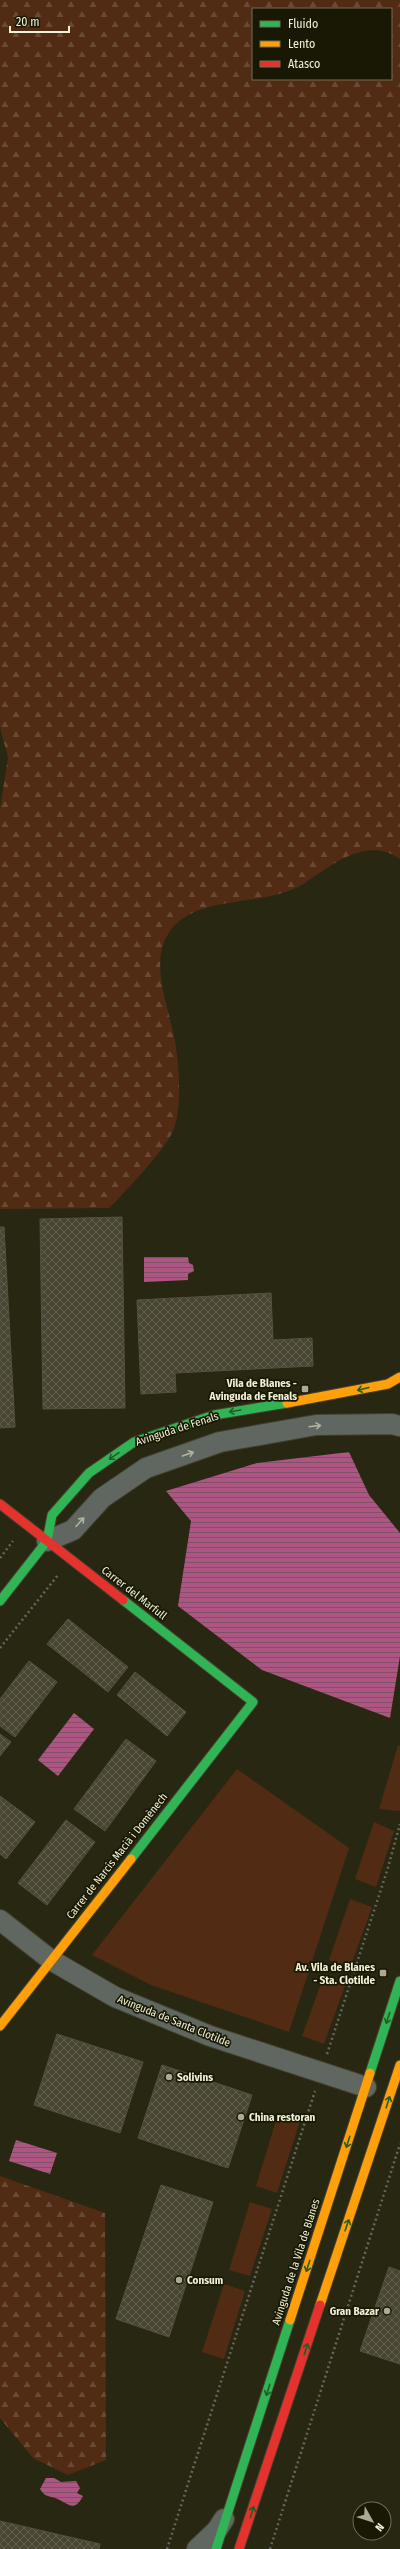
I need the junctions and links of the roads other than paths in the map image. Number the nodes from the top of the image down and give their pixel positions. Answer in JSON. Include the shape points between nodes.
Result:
{"nodes":[{"id":1,"x":400,"y":1377,"type":"edge"},
{"id":2,"x":400,"y":1426,"type":"edge"},
{"id":3,"x":0,"y":1504,"type":"edge"},
{"id":4,"x":47,"y":1541,"type":"junction"},
{"id":5,"x":0,"y":1600,"type":"edge"},
{"id":6,"x":254,"y":1702,"type":"joint"},
{"id":7,"x":0,"y":1920,"type":"edge"},
{"id":8,"x":51,"y":1960,"type":"junction"},
{"id":9,"x":400,"y":1981,"type":"edge"},
{"id":10,"x":0,"y":2026,"type":"edge"},
{"id":11,"x":400,"y":2065,"type":"edge"},
{"id":12,"x":366,"y":2087,"type":"junction"},
{"id":13,"x":225,"y":2517,"type":"junction"},
{"id":14,"x":197,"y":2549,"type":"edge"},
{"id":15,"x":216,"y":2549,"type":"edge"},
{"id":16,"x":239,"y":2549,"type":"edge"}],
"edges":[{"from":1,"to":4,"type":"street","name":"Avinguda de Fenals","one_way":true,"via":[[388,1384],[340,1395],[214,1415],[134,1442],[89,1473],[58,1507],[52,1515]]},
{"from":4,"to":2,"type":"street","name":"Avinguda de Fenals","one_way":true,"via":[[73,1530],[102,1498],[146,1468],[220,1442],[316,1426]]},
{"from":3,"to":4,"type":"street","name":"Carrer del Marfull"},
{"from":4,"to":5,"type":"street","name":"Avinguda de Fenals"},
{"from":4,"to":6,"type":"street","name":"Carrer del Marfull"},
{"from":6,"to":8,"type":"street","name":"Carrer de Narcís Macià i Domènech"},
{"from":7,"to":8,"type":"street","name":"Avinguda de Santa Clotilde"},
{"from":8,"to":10,"type":"street","name":"Carrer de Narcís Macià i Domènech"},
{"from":8,"to":12,"type":"street","name":"Avinguda de Santa Clotilde","via":[[115,1997],[210,2036]]},
{"from":9,"to":12,"type":"street","name":"Avinguda de la Vila de Blanes","one_way":true},
{"from":16,"to":11,"type":"street","one_way":true},
{"from":12,"to":13,"type":"street","name":"Avinguda de la Vila de Blanes","one_way":true},
{"from":13,"to":14,"type":"street","via":[[217,2530]]},
{"from":13,"to":15,"type":"street","name":"Avinguda de la Vila de Blanes"}]}
